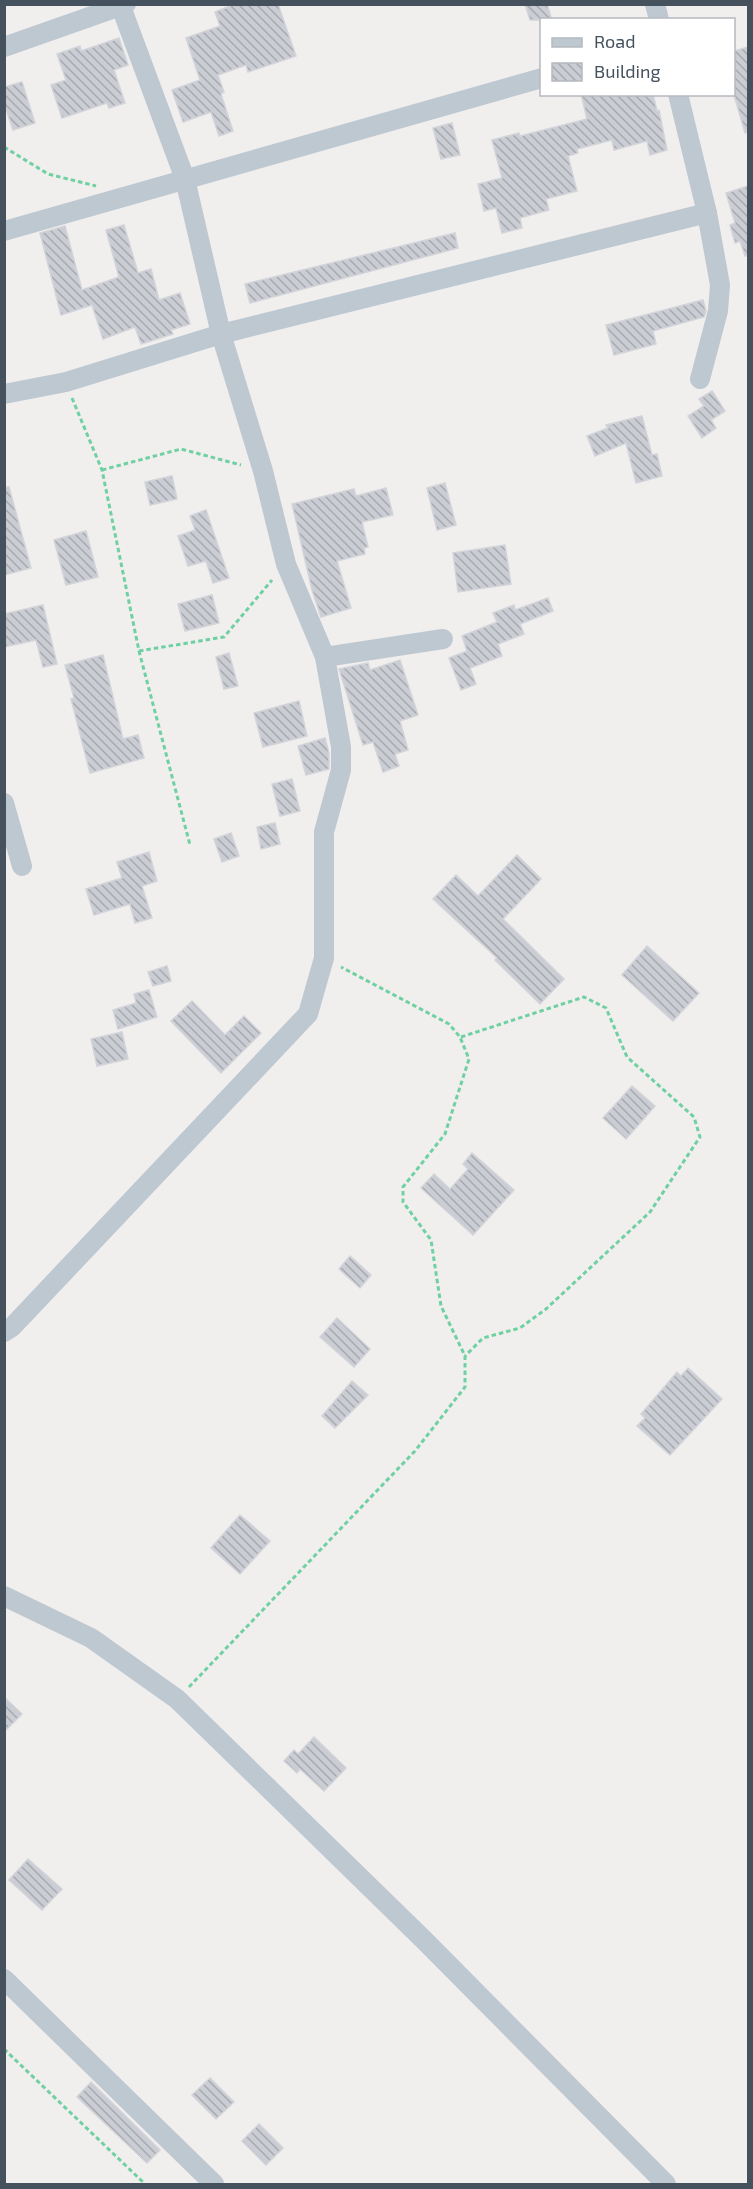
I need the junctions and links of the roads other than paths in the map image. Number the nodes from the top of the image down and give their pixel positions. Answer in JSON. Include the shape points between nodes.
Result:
{"nodes":[{"id":1,"x":122,"y":5,"type":"edge"},
{"id":2,"x":4,"y":47,"type":"edge"},
{"id":3,"x":540,"y":79,"type":"edge"},
{"id":4,"x":678,"y":96,"type":"edge"},
{"id":5,"x":185,"y":179,"type":"junction"},
{"id":6,"x":707,"y":213,"type":"junction"},
{"id":7,"x":4,"y":231,"type":"edge"},
{"id":8,"x":221,"y":334,"type":"junction"},
{"id":9,"x":700,"y":379,"type":"dead end"},
{"id":10,"x":4,"y":394,"type":"edge"},
{"id":11,"x":443,"y":639,"type":"dead end"},
{"id":12,"x":325,"y":657,"type":"junction"},
{"id":13,"x":4,"y":803,"type":"edge"},
{"id":14,"x":22,"y":866,"type":"dead end"},
{"id":15,"x":4,"y":1332,"type":"edge"},
{"id":16,"x":4,"y":1596,"type":"edge"},
{"id":17,"x":4,"y":1978,"type":"edge"},
{"id":18,"x":214,"y":2184,"type":"edge"},
{"id":19,"x":666,"y":2184,"type":"edge"}],
"edges":[{"from":1,"to":2,"type":"street"},
{"from":1,"to":5,"type":"street"},
{"from":3,"to":5,"type":"street"},
{"from":4,"to":6,"type":"street"},
{"from":5,"to":7,"type":"street"},
{"from":5,"to":8,"type":"street"},
{"from":6,"to":8,"type":"street"},
{"from":6,"to":9,"type":"street","via":[[720,285],[718,311]]},
{"from":8,"to":10,"type":"street","via":[[66,382]]},
{"from":8,"to":12,"type":"street","via":[[263,471],[286,564]]},
{"from":11,"to":12,"type":"street"},
{"from":12,"to":15,"type":"street","via":[[341,747],[341,770],[324,832],[324,957],[308,1014]]},
{"from":13,"to":14,"type":"street"},
{"from":16,"to":19,"type":"street","via":[[91,1638],[177,1699]]},
{"from":17,"to":18,"type":"street"}]}
